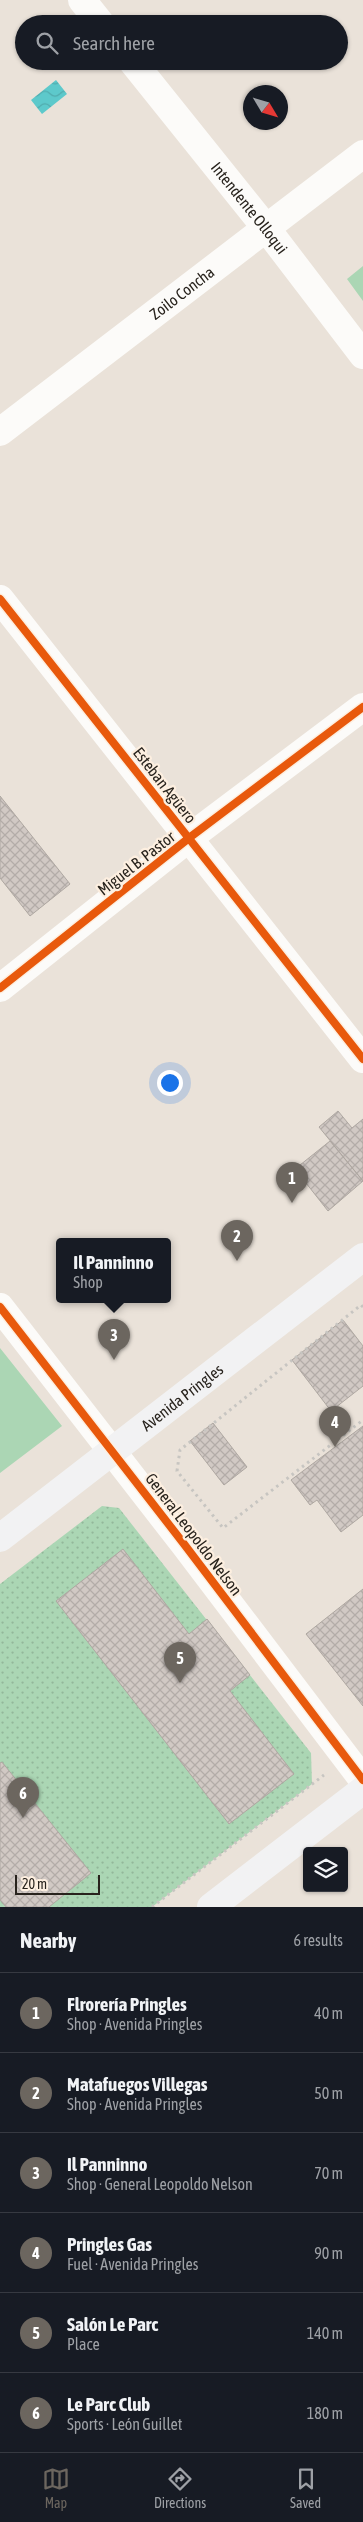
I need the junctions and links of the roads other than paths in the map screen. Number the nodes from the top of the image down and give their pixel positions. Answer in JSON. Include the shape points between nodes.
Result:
{"nodes":[{"id":1,"x":82,"y":0,"type":"edge"},
{"id":2,"x":94,"y":15,"type":"edge"},
{"id":3,"x":139,"y":70,"type":"edge"},
{"id":4,"x":363,"y":154,"type":"edge"},
{"id":5,"x":266,"y":228,"type":"junction"},
{"id":6,"x":363,"y":356,"type":"edge"},
{"id":7,"x":0,"y":432,"type":"edge"},
{"id":8,"x":0,"y":599,"type":"edge"},
{"id":9,"x":363,"y":707,"type":"edge"},
{"id":10,"x":189,"y":838,"type":"junction"},
{"id":11,"x":0,"y":988,"type":"edge"},
{"id":12,"x":363,"y":1059,"type":"edge"},
{"id":13,"x":363,"y":1257,"type":"edge"},
{"id":14,"x":0,"y":1307,"type":"edge"},
{"id":15,"x":112,"y":1451,"type":"junction"},
{"id":16,"x":0,"y":1538,"type":"edge"},
{"id":17,"x":363,"y":1780,"type":"edge"},
{"id":18,"x":363,"y":1790,"type":"edge"},
{"id":19,"x":211,"y":1907,"type":"edge"}],
"edges":[{"from":1,"to":2,"type":"street"},
{"from":3,"to":5,"type":"street","name":"Intendente Olloqui"},
{"from":4,"to":5,"type":"street","name":"Zoilo Concha"},
{"from":5,"to":6,"type":"street","name":"Intendente Olloqui"},
{"from":5,"to":7,"type":"street","name":"Zoilo Concha"},
{"from":8,"to":10,"type":"street","name":"Esteban Agüero"},
{"from":9,"to":10,"type":"street","name":"Miguel B. Pastor"},
{"from":10,"to":11,"type":"street","name":"Miguel B. Pastor"},
{"from":10,"to":12,"type":"street","name":"Esteban Agüero"},
{"from":13,"to":15,"type":"main road","name":"Avenida Pringles"},
{"from":14,"to":15,"type":"street","name":"General Leopoldo Nelson"},
{"from":15,"to":16,"type":"main road","name":"Avenida Pringles"},
{"from":15,"to":17,"type":"street","name":"General Leopoldo Nelson"},
{"from":18,"to":19,"type":"main road"}]}
